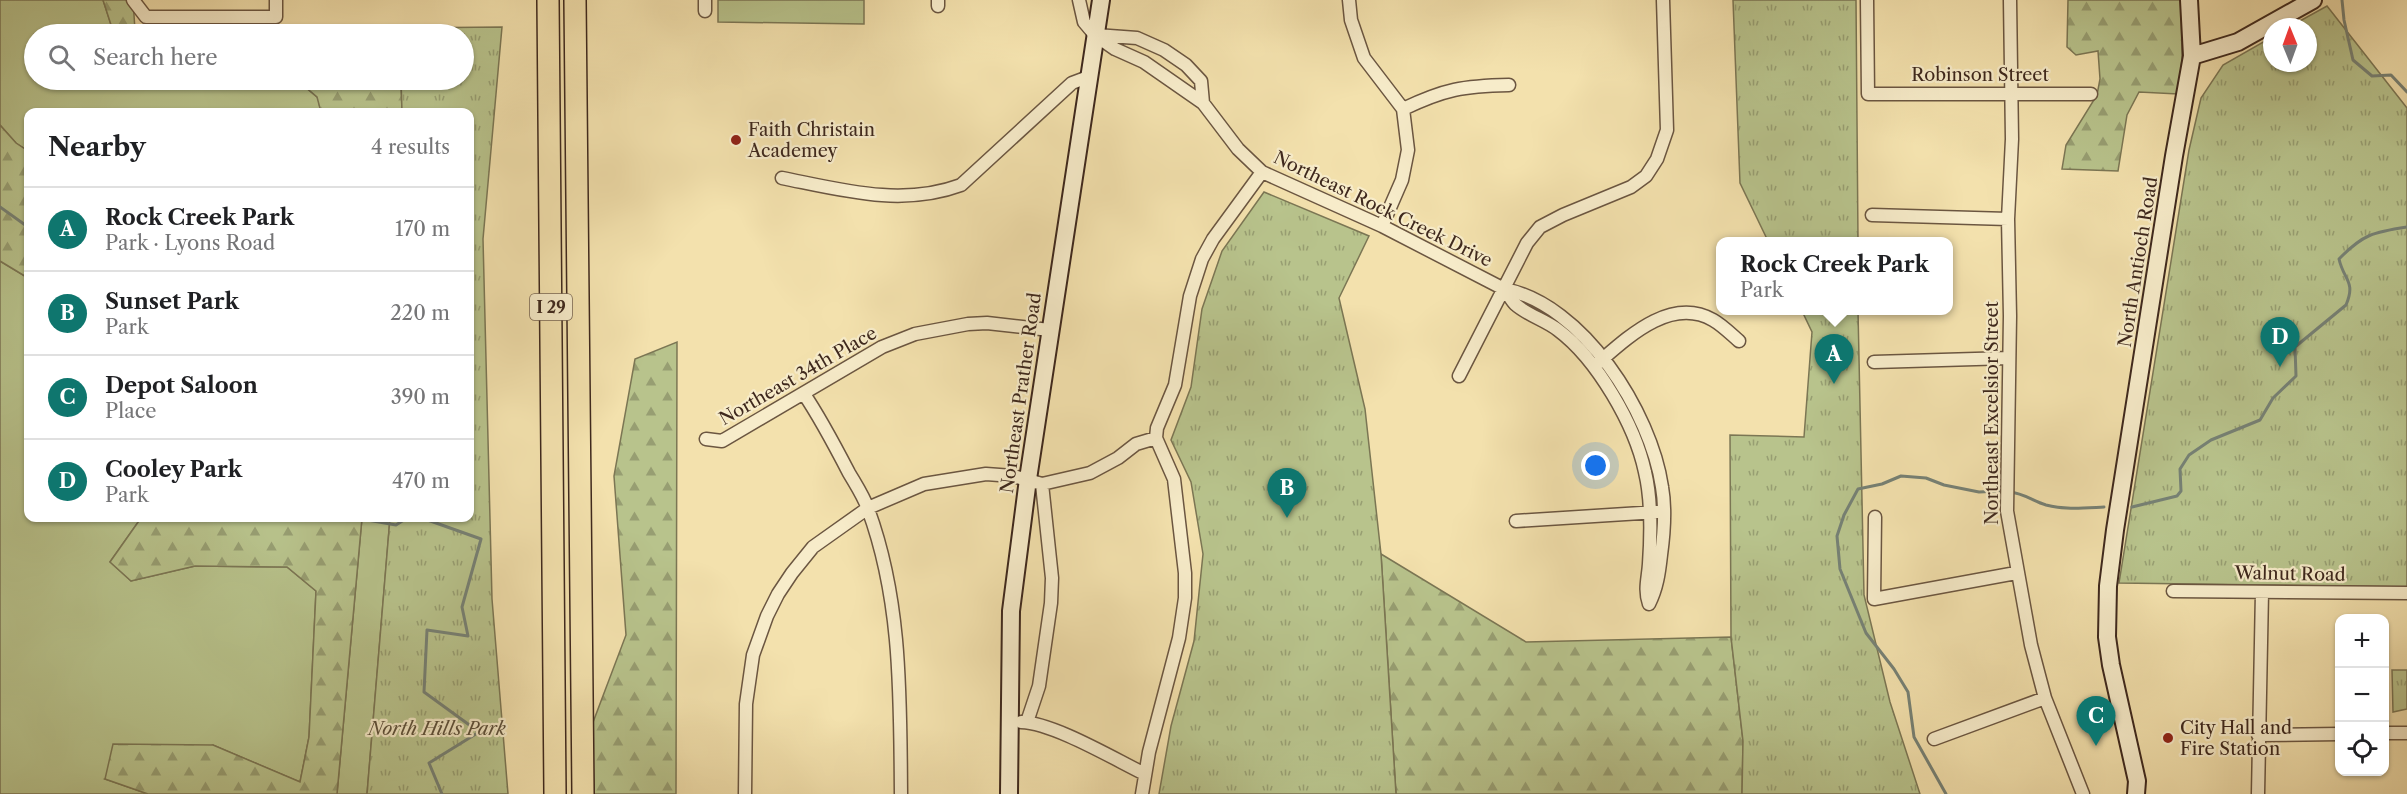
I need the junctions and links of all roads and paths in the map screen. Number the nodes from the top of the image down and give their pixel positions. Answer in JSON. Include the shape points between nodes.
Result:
{"nodes":[{"id":1,"x":133,"y":0,"type":"edge"},
{"id":2,"x":276,"y":0,"type":"edge"},
{"id":3,"x":548,"y":0,"type":"edge"},
{"id":4,"x":575,"y":0,"type":"edge"},
{"id":5,"x":1079,"y":0,"type":"edge"},
{"id":6,"x":1101,"y":0,"type":"edge"},
{"id":7,"x":1349,"y":0,"type":"edge"},
{"id":8,"x":1664,"y":0,"type":"edge"},
{"id":9,"x":1867,"y":0,"type":"edge"},
{"id":10,"x":2010,"y":0,"type":"edge"},
{"id":11,"x":2189,"y":0,"type":"edge"},
{"id":12,"x":2313,"y":0,"type":"edge"},
{"id":13,"x":1095,"y":35,"type":"junction"},
{"id":14,"x":2192,"y":56,"type":"junction"},
{"id":15,"x":1089,"y":77,"type":"junction"},
{"id":16,"x":1509,"y":85,"type":"dead end"},
{"id":17,"x":2012,"y":93,"type":"junction"},
{"id":18,"x":2091,"y":94,"type":"dead end"},
{"id":19,"x":1203,"y":103,"type":"junction"},
{"id":20,"x":1403,"y":109,"type":"junction"},
{"id":21,"x":1262,"y":172,"type":"junction"},
{"id":22,"x":782,"y":178,"type":"dead end"},
{"id":23,"x":1872,"y":215,"type":"dead end"},
{"id":24,"x":2008,"y":219,"type":"junction"},
{"id":25,"x":1382,"y":226,"type":"junction"},
{"id":26,"x":1504,"y":289,"type":"junction"},
{"id":27,"x":1050,"y":330,"type":"junction"},
{"id":28,"x":1739,"y":341,"type":"dead end"},
{"id":29,"x":2009,"y":358,"type":"junction"},
{"id":30,"x":1603,"y":359,"type":"junction"},
{"id":31,"x":1874,"y":362,"type":"dead end"},
{"id":32,"x":1593,"y":368,"type":"junction"},
{"id":33,"x":1459,"y":376,"type":"dead end"},
{"id":34,"x":804,"y":394,"type":"junction"},
{"id":35,"x":1156,"y":438,"type":"junction"},
{"id":36,"x":706,"y":439,"type":"dead end"},
{"id":37,"x":1035,"y":482,"type":"junction"},
{"id":38,"x":868,"y":508,"type":"junction"},
{"id":39,"x":1664,"y":512,"type":"junction"},
{"id":40,"x":1649,"y":513,"type":"junction"},
{"id":41,"x":1875,"y":516,"type":"dead end"},
{"id":42,"x":1516,"y":521,"type":"dead end"},
{"id":43,"x":2016,"y":573,"type":"junction"},
{"id":44,"x":2173,"y":591,"type":"dead end"},
{"id":45,"x":2262,"y":592,"type":"junction"},
{"id":46,"x":2407,"y":593,"type":"edge"},
{"id":47,"x":2045,"y":698,"type":"junction"},
{"id":48,"x":1008,"y":722,"type":"junction"},
{"id":49,"x":1028,"y":722,"type":"junction"},
{"id":50,"x":2389,"y":733,"type":"edge"},
{"id":51,"x":2407,"y":733,"type":"edge"},
{"id":52,"x":2335,"y":734,"type":"edge"},
{"id":53,"x":2258,"y":735,"type":"junction"},
{"id":54,"x":1934,"y":739,"type":"dead end"},
{"id":55,"x":1145,"y":774,"type":"junction"},
{"id":56,"x":555,"y":794,"type":"edge"},
{"id":57,"x":583,"y":794,"type":"edge"},
{"id":58,"x":746,"y":794,"type":"edge"},
{"id":59,"x":901,"y":794,"type":"edge"},
{"id":60,"x":1009,"y":794,"type":"edge"},
{"id":61,"x":1142,"y":794,"type":"edge"},
{"id":62,"x":2083,"y":794,"type":"edge"},
{"id":63,"x":2136,"y":794,"type":"edge"},
{"id":64,"x":2258,"y":794,"type":"edge"}],
"edges":[{"from":1,"to":2,"type":"street","via":[[146,17],[276,17]]},
{"from":3,"to":56,"type":"highway","number":"I 29"},
{"from":4,"to":57,"type":"highway","number":"I 29"},
{"from":5,"to":13,"type":"street","via":[[1084,22]]},
{"from":6,"to":13,"type":"street","name":"Northeast Prather Road"},
{"from":7,"to":20,"type":"street","via":[[1351,20],[1364,58]]},
{"from":8,"to":26,"type":"street","via":[[1667,130],[1657,159],[1646,176],[1631,187],[1540,227],[1527,243]]},
{"from":9,"to":17,"type":"street","name":"Robinson Street","via":[[1868,94]]},
{"from":10,"to":17,"type":"street","name":"Northeast Excelsior Street"},
{"from":11,"to":14,"type":"street","name":"North Antioch Road"},
{"from":12,"to":14,"type":"street","via":[[2238,42]]},
{"from":13,"to":15,"type":"street","name":"Northeast Prather Road"},
{"from":13,"to":19,"type":"street","name":"Northeast Rock Creek Drive","via":[[1144,62]]},
{"from":13,"to":19,"type":"street","name":"Northeast Rock Creek Drive","via":[[1137,38],[1164,50],[1201,81]]},
{"from":14,"to":63,"type":"street","name":"North Antioch Road","via":[[2108,586],[2107,637],[2137,781]]},
{"from":15,"to":22,"type":"street","via":[[1072,83],[961,185],[940,193],[864,195]]},
{"from":15,"to":27,"type":"street","name":"Northeast Prather Road"},
{"from":16,"to":20,"type":"street","via":[[1467,86],[1434,94]]},
{"from":17,"to":18,"type":"street","name":"Robinson Street"},
{"from":17,"to":24,"type":"street","name":"Northeast Excelsior Street"},
{"from":19,"to":21,"type":"street","name":"Northeast Rock Creek Drive","via":[[1238,149]]},
{"from":20,"to":25,"type":"street","via":[[1408,150],[1402,180]]},
{"from":21,"to":25,"type":"street","name":"Northeast Rock Creek Drive"},
{"from":21,"to":35,"type":"street","via":[[1213,239],[1195,277],[1175,385]]},
{"from":23,"to":24,"type":"street"},
{"from":24,"to":29,"type":"street","name":"Northeast Excelsior Street"},
{"from":25,"to":26,"type":"street","name":"Northeast Rock Creek Drive"},
{"from":26,"to":30,"type":"street","name":"Northeast Rock Creek Drive","via":[[1540,303],[1576,328]]},
{"from":26,"to":32,"type":"street","name":"Northeast Rock Creek Drive","via":[[1515,304],[1574,344]]},
{"from":26,"to":33,"type":"street"},
{"from":27,"to":34,"type":"street","name":"Northeast 34th Place","via":[[987,323],[915,334],[882,347]]},
{"from":27,"to":37,"type":"street","name":"Northeast Prather Road"},
{"from":28,"to":30,"type":"street","via":[[1713,319],[1673,313],[1653,320]]},
{"from":29,"to":31,"type":"street"},
{"from":29,"to":43,"type":"street","name":"Northeast Excelsior Street","via":[[2007,511]]},
{"from":30,"to":32,"type":"street"},
{"from":30,"to":39,"type":"street","name":"Northeast Rock Creek Drive","via":[[1641,418],[1654,453]]},
{"from":32,"to":40,"type":"street","name":"Northeast Rock Creek Drive","via":[[1635,438],[1646,473]]},
{"from":34,"to":36,"type":"street","name":"Northeast 34th Place","via":[[722,441]]},
{"from":34,"to":38,"type":"street"},
{"from":35,"to":37,"type":"street","via":[[1136,444],[1090,473]]},
{"from":35,"to":55,"type":"street","via":[[1174,479],[1185,598],[1179,638]]},
{"from":37,"to":38,"type":"street","via":[[986,474],[943,479]]},
{"from":37,"to":48,"type":"street","name":"Northeast Prather Road","via":[[1011,611]]},
{"from":37,"to":49,"type":"street","via":[[1052,578],[1052,603],[1039,686]]},
{"from":38,"to":58,"type":"street","via":[[808,553],[767,616],[748,680]]},
{"from":38,"to":59,"type":"street","via":[[895,622]]},
{"from":39,"to":40,"type":"street"},
{"from":39,"to":40,"type":"street","name":"Northeast Rock Creek Drive","via":[[1657,589],[1649,604],[1645,592]]},
{"from":40,"to":42,"type":"street"},
{"from":41,"to":43,"type":"street","via":[[1874,599]]},
{"from":43,"to":47,"type":"street","name":"Northeast Excelsior Street"},
{"from":44,"to":45,"type":"street","name":"Walnut Road"},
{"from":45,"to":46,"type":"street","name":"Walnut Road"},
{"from":45,"to":53,"type":"street"},
{"from":47,"to":54,"type":"street"},
{"from":47,"to":62,"type":"street","name":"Northeast Excelsior Street"},
{"from":48,"to":49,"type":"street"},
{"from":48,"to":60,"type":"street","name":"Northeast Prather Road"},
{"from":49,"to":55,"type":"street","via":[[1058,732]]},
{"from":50,"to":51,"type":"street"},
{"from":52,"to":53,"type":"street"},
{"from":53,"to":64,"type":"street"},
{"from":55,"to":61,"type":"street"}]}
